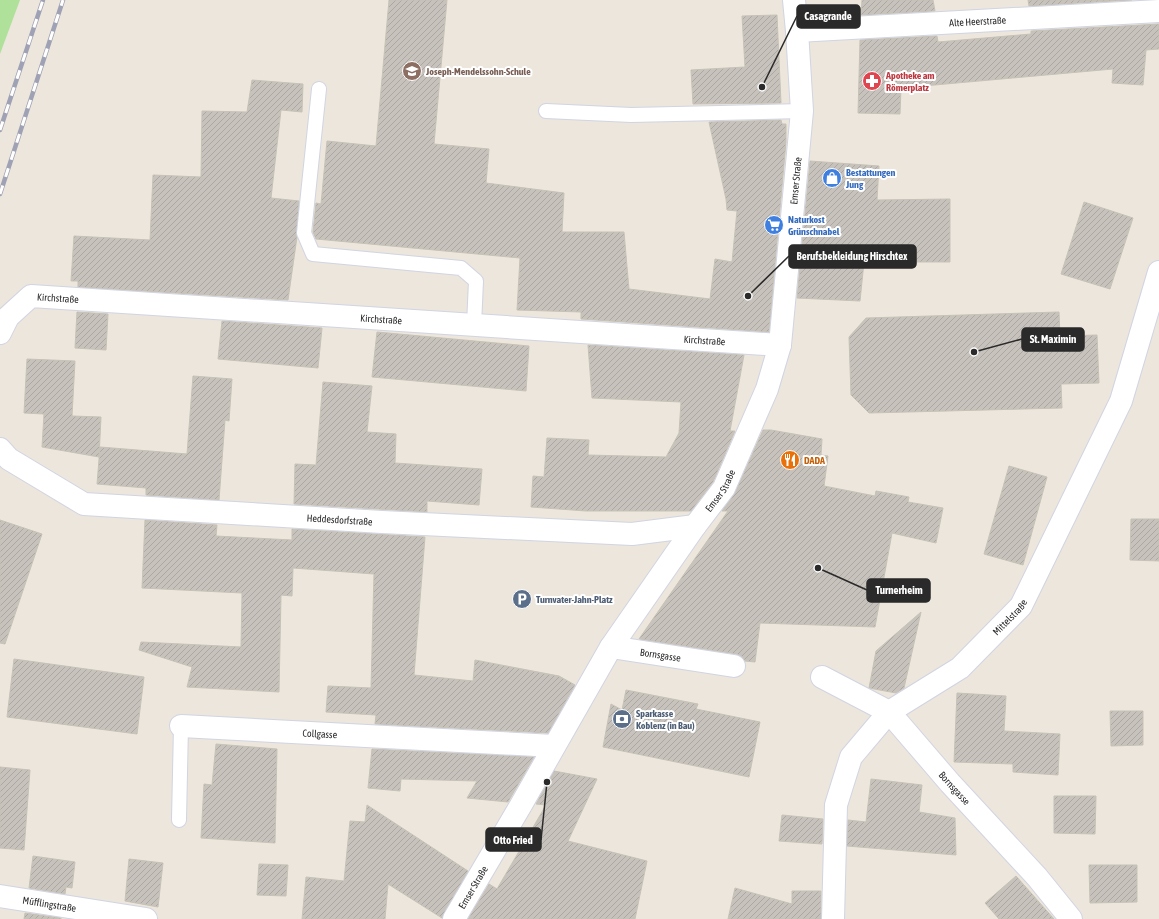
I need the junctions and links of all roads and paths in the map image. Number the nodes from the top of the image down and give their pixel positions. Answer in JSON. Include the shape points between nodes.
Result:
{"nodes":[{"id":1,"x":794,"y":0,"type":"edge"},
{"id":2,"x":1158,"y":0,"type":"edge"},
{"id":3,"x":1159,"y":10,"type":"edge"},
{"id":4,"x":797,"y":32,"type":"junction"},
{"id":5,"x":319,"y":89,"type":"dead end"},
{"id":6,"x":546,"y":111,"type":"dead end"},
{"id":7,"x":802,"y":112,"type":"junction"},
{"id":8,"x":1159,"y":272,"type":"edge"},
{"id":9,"x":474,"y":325,"type":"junction"},
{"id":10,"x":0,"y":332,"type":"edge"},
{"id":11,"x":780,"y":345,"type":"junction"},
{"id":12,"x":0,"y":449,"type":"edge"},
{"id":13,"x":695,"y":526,"type":"junction"},
{"id":14,"x":611,"y":647,"type":"junction"},
{"id":15,"x":734,"y":666,"type":"dead end"},
{"id":16,"x":822,"y":677,"type":"dead end"},
{"id":17,"x":889,"y":712,"type":"junction"},
{"id":18,"x":181,"y":726,"type":"joint"},
{"id":19,"x":554,"y":746,"type":"junction"},
{"id":20,"x":179,"y":820,"type":"dead end"},
{"id":21,"x":0,"y":896,"type":"edge"},
{"id":22,"x":146,"y":919,"type":"edge"},
{"id":23,"x":454,"y":919,"type":"edge"},
{"id":24,"x":833,"y":919,"type":"edge"},
{"id":25,"x":1071,"y":919,"type":"edge"}],
"edges":[{"from":1,"to":4,"type":"street","name":"Emser Straße"},
{"from":2,"to":3,"type":"lane"},
{"from":3,"to":4,"type":"street","name":"Alte Heerstraße"},
{"from":4,"to":7,"type":"street","name":"Emser Straße"},
{"from":5,"to":9,"type":"lane","via":[[304,233],[312,254],[461,268],[476,281]]},
{"from":6,"to":7,"type":"lane","via":[[631,115]]},
{"from":7,"to":11,"type":"street","name":"Emser Straße"},
{"from":8,"to":17,"type":"street","name":"Mittelstraße","via":[[1121,401],[1021,606],[960,668]]},
{"from":9,"to":10,"type":"street","name":"Kirchstraße","via":[[31,296],[8,317]]},
{"from":9,"to":11,"type":"street","name":"Kirchstraße"},
{"from":11,"to":13,"type":"street","name":"Emser Straße","via":[[767,389],[724,488]]},
{"from":12,"to":13,"type":"street","name":"Heddesdorfstraße","via":[[9,460],[84,504],[632,534]]},
{"from":13,"to":14,"type":"street","name":"Emser Straße"},
{"from":14,"to":15,"type":"street","name":"Bornsgasse"},
{"from":14,"to":19,"type":"street","name":"Emser Straße"},
{"from":16,"to":17,"type":"street","name":"Bornsgasse"},
{"from":17,"to":24,"type":"street","name":"Mittelstraße","via":[[851,757],[836,805]]},
{"from":17,"to":25,"type":"street","name":"Bornsgasse","via":[[1037,877]]},
{"from":18,"to":19,"type":"street","name":"Collgasse"},
{"from":18,"to":20,"type":"lane","name":"Collgasse"},
{"from":19,"to":23,"type":"street","name":"Emser Straße"},
{"from":21,"to":22,"type":"street","name":"Müfflingstraße"}]}
